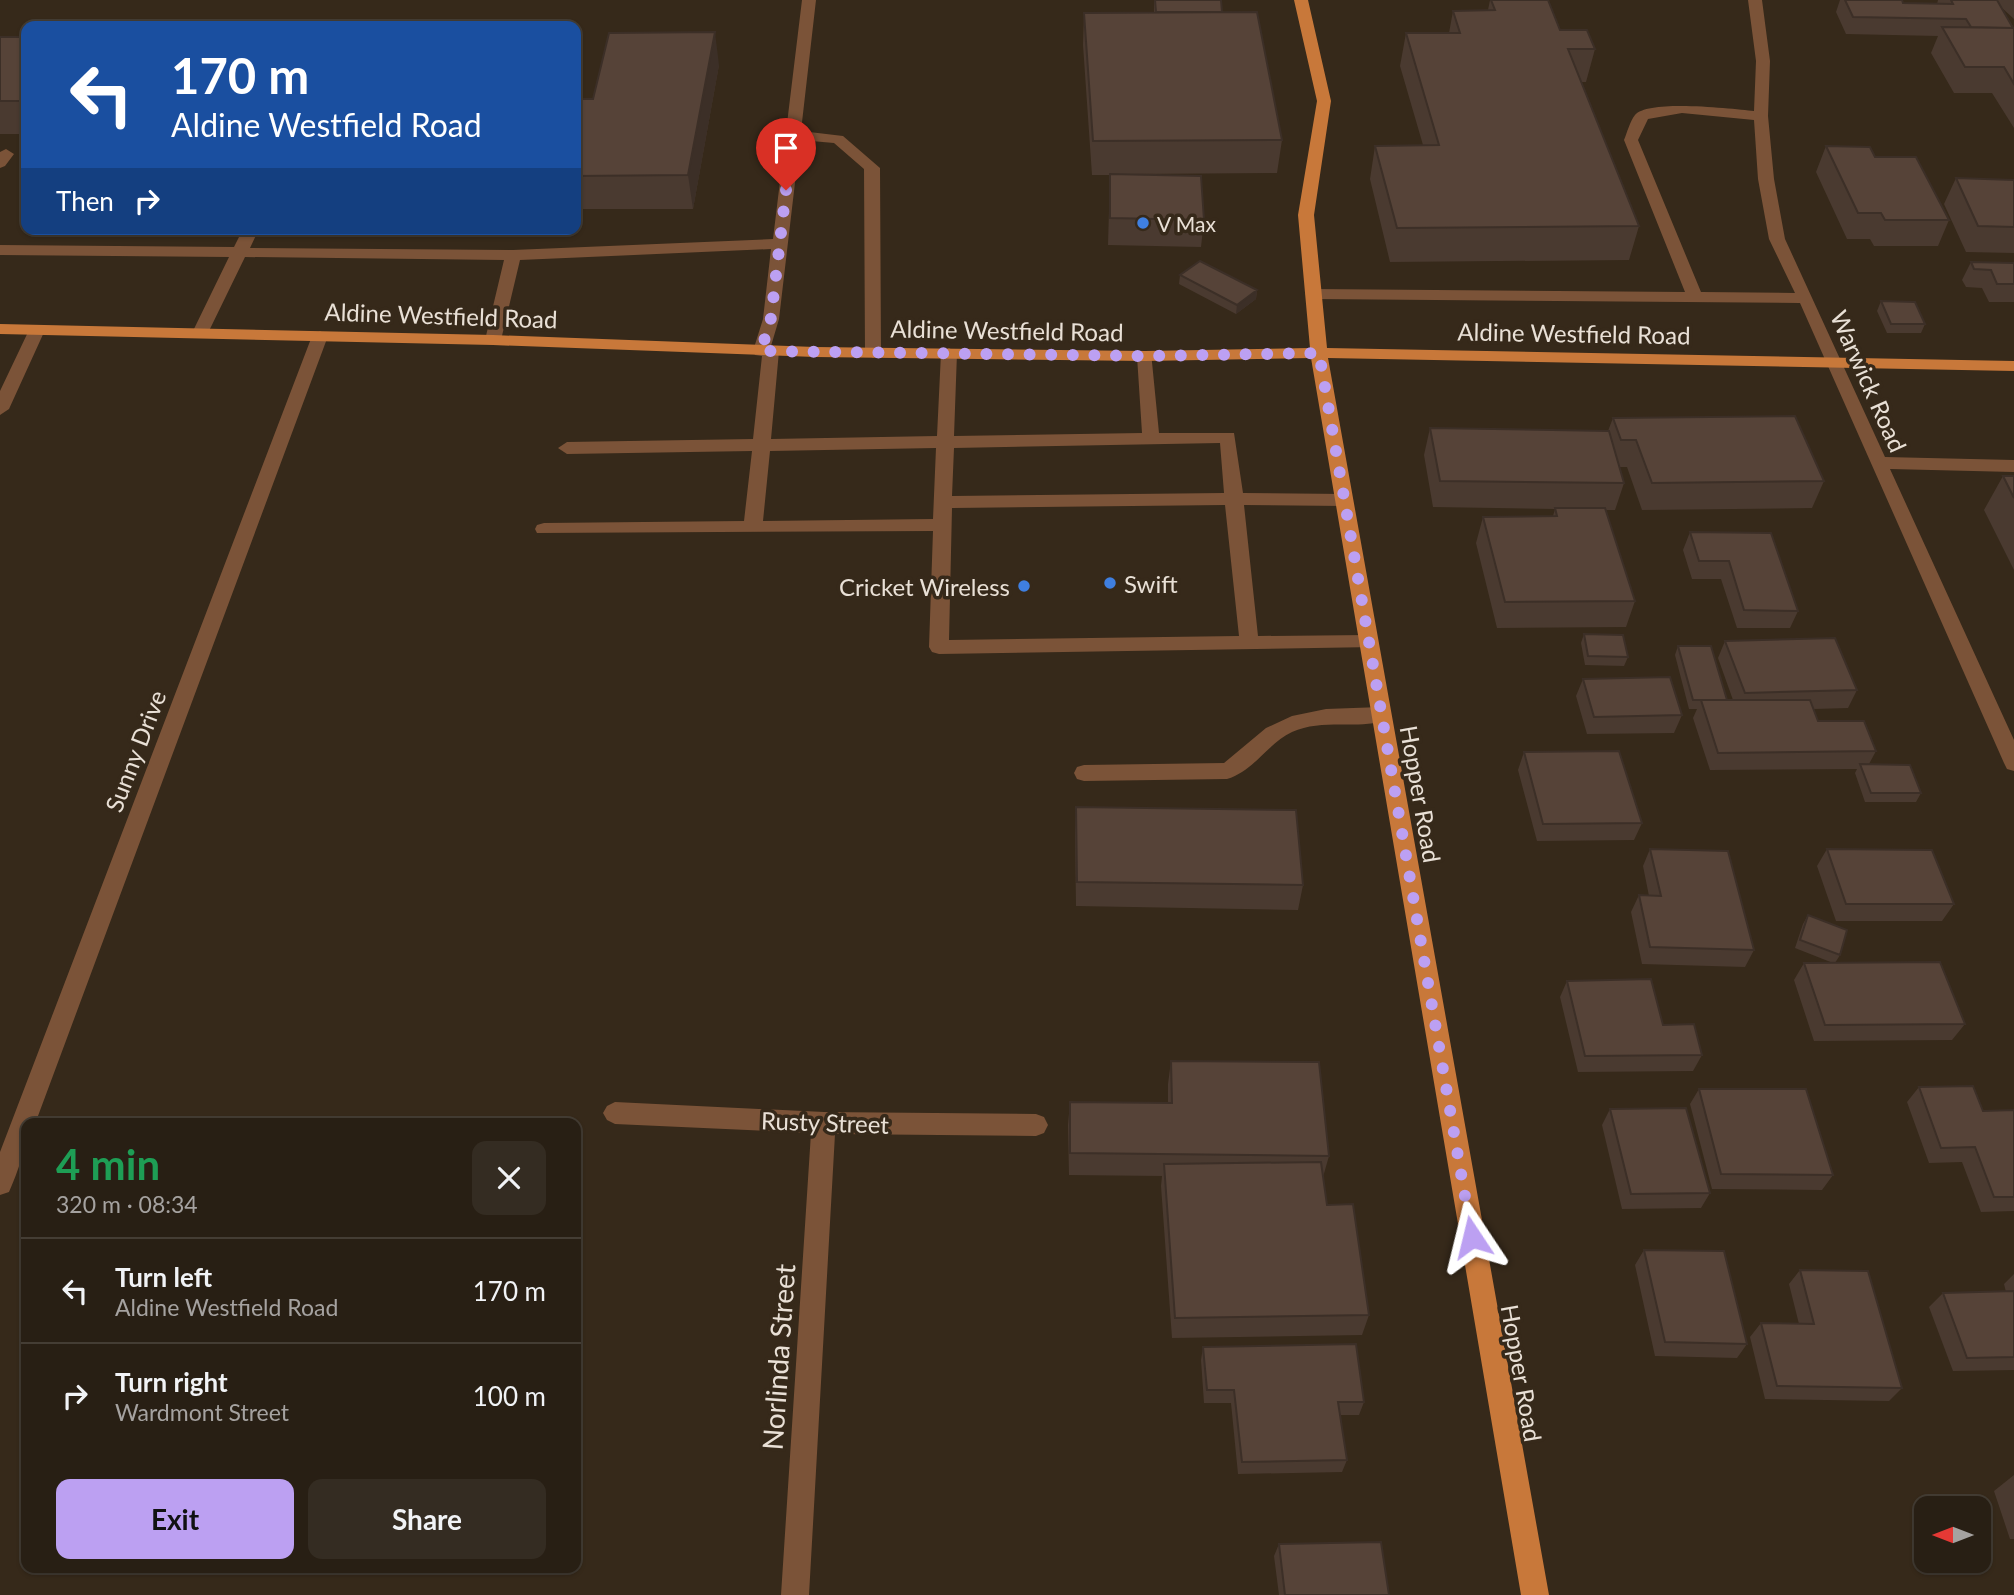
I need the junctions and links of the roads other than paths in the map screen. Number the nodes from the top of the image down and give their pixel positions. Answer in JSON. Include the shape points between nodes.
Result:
{"nodes":[{"id":1,"x":808,"y":0,"type":"edge"},
{"id":2,"x":1301,"y":0,"type":"edge"},
{"id":3,"x":1755,"y":0,"type":"edge"},
{"id":4,"x":1761,"y":116,"type":"junction"},
{"id":5,"x":792,"y":135,"type":"junction"},
{"id":6,"x":248,"y":235,"type":"edge"},
{"id":7,"x":779,"y":244,"type":"junction"},
{"id":8,"x":0,"y":250,"type":"edge"},
{"id":9,"x":240,"y":252,"type":"junction"},
{"id":10,"x":513,"y":255,"type":"junction"},
{"id":11,"x":1313,"y":294,"type":"junction"},
{"id":12,"x":1695,"y":297,"type":"junction"},
{"id":13,"x":1807,"y":298,"type":"junction"},
{"id":14,"x":0,"y":329,"type":"edge"},
{"id":15,"x":37,"y":330,"type":"junction"},
{"id":16,"x":200,"y":333,"type":"junction"},
{"id":17,"x":320,"y":337,"type":"junction"},
{"id":18,"x":493,"y":340,"type":"junction"},
{"id":19,"x":766,"y":351,"type":"junction"},
{"id":20,"x":873,"y":353,"type":"junction"},
{"id":21,"x":949,"y":353,"type":"junction"},
{"id":22,"x":1319,"y":353,"type":"junction"},
{"id":23,"x":1145,"y":356,"type":"junction"},
{"id":24,"x":1833,"y":362,"type":"junction"},
{"id":25,"x":2014,"y":366,"type":"edge"},
{"id":26,"x":0,"y":409,"type":"edge"},
{"id":27,"x":1150,"y":439,"type":"junction"},
{"id":28,"x":946,"y":441,"type":"junction"},
{"id":29,"x":763,"y":445,"type":"junction"},
{"id":30,"x":567,"y":448,"type":"dead end"},
{"id":31,"x":1879,"y":463,"type":"junction"},
{"id":32,"x":2014,"y":466,"type":"edge"},
{"id":33,"x":1234,"y":499,"type":"junction"},
{"id":34,"x":1344,"y":500,"type":"junction"},
{"id":35,"x":943,"y":502,"type":"junction"},
{"id":36,"x":943,"y":526,"type":"junction"},
{"id":37,"x":753,"y":527,"type":"junction"},
{"id":38,"x":544,"y":529,"type":"dead end"},
{"id":39,"x":1368,"y":642,"type":"junction"},
{"id":40,"x":1249,"y":643,"type":"junction"},
{"id":41,"x":1381,"y":715,"type":"junction"},
{"id":42,"x":2014,"y":763,"type":"edge"},
{"id":43,"x":1084,"y":773,"type":"dead end"},
{"id":44,"x":615,"y":1114,"type":"dead end"},
{"id":45,"x":25,"y":1118,"type":"edge"},
{"id":46,"x":824,"y":1123,"type":"junction"},
{"id":47,"x":1036,"y":1125,"type":"dead end"},
{"id":48,"x":21,"y":1128,"type":"edge"},
{"id":49,"x":0,"y":1184,"type":"edge"},
{"id":50,"x":795,"y":1595,"type":"edge"},
{"id":51,"x":1535,"y":1595,"type":"edge"}],
"edges":[{"from":1,"to":5,"type":"street"},
{"from":2,"to":11,"type":"main road","name":"Hopper Road","via":[[1324,101],[1306,215]]},
{"from":3,"to":4,"type":"street","name":"Warwick Road","via":[[1763,61]]},
{"from":4,"to":12,"type":"street","via":[[1682,109],[1642,116],[1631,140]]},
{"from":4,"to":13,"type":"street","name":"Warwick Road","via":[[1777,239]]},
{"from":5,"to":7,"type":"street"},
{"from":5,"to":20,"type":"street","via":[[838,139],[872,169]]},
{"from":6,"to":9,"type":"street"},
{"from":7,"to":10,"type":"street"},
{"from":7,"to":19,"type":"street"},
{"from":8,"to":9,"type":"street"},
{"from":9,"to":10,"type":"street"},
{"from":9,"to":16,"type":"street"},
{"from":10,"to":18,"type":"street"},
{"from":11,"to":12,"type":"street"},
{"from":11,"to":22,"type":"main road","name":"Hopper Road"},
{"from":12,"to":13,"type":"street"},
{"from":13,"to":24,"type":"street","name":"Warwick Road"},
{"from":14,"to":15,"type":"main road","name":"Aldine Westfield Road"},
{"from":15,"to":16,"type":"main road","name":"Aldine Westfield Road"},
{"from":15,"to":26,"type":"street"},
{"from":16,"to":17,"type":"main road","name":"Aldine Westfield Road"},
{"from":17,"to":18,"type":"main road","name":"Aldine Westfield Road"},
{"from":17,"to":45,"type":"street","name":"Sunny Drive"},
{"from":18,"to":19,"type":"main road","name":"Aldine Westfield Road"},
{"from":19,"to":20,"type":"main road","name":"Aldine Westfield Road"},
{"from":19,"to":29,"type":"street"},
{"from":20,"to":21,"type":"main road","name":"Aldine Westfield Road"},
{"from":21,"to":23,"type":"main road","name":"Aldine Westfield Road"},
{"from":21,"to":28,"type":"street"},
{"from":22,"to":23,"type":"main road","name":"Aldine Westfield Road"},
{"from":22,"to":24,"type":"main road","name":"Aldine Westfield Road"},
{"from":22,"to":34,"type":"main road","name":"Hopper Road"},
{"from":23,"to":27,"type":"street"},
{"from":24,"to":25,"type":"main road","name":"Aldine Westfield Road"},
{"from":24,"to":31,"type":"street","name":"Warwick Road"},
{"from":27,"to":28,"type":"street"},
{"from":27,"to":33,"type":"street","via":[[1228,437]]},
{"from":28,"to":29,"type":"street"},
{"from":28,"to":35,"type":"street"},
{"from":29,"to":30,"type":"street"},
{"from":29,"to":37,"type":"street"},
{"from":31,"to":32,"type":"street"},
{"from":31,"to":42,"type":"street","name":"Warwick Road"},
{"from":33,"to":34,"type":"street"},
{"from":33,"to":35,"type":"street"},
{"from":33,"to":40,"type":"street"},
{"from":34,"to":39,"type":"main road","name":"Hopper Road"},
{"from":35,"to":36,"type":"street"},
{"from":36,"to":37,"type":"street"},
{"from":36,"to":40,"type":"street","via":[[939,647]]},
{"from":37,"to":38,"type":"street"},
{"from":39,"to":40,"type":"street"},
{"from":39,"to":41,"type":"main road","name":"Hopper Road"},
{"from":41,"to":43,"type":"street","via":[[1322,716],[1275,732],[1227,771]]},
{"from":41,"to":51,"type":"main road","name":"Hopper Road"},
{"from":44,"to":46,"type":"street","name":"Rusty Street"},
{"from":46,"to":47,"type":"street","name":"Rusty Street"},
{"from":46,"to":50,"type":"street","name":"Norlinda Street"},
{"from":48,"to":49,"type":"street","name":"Sunny Drive"}]}
